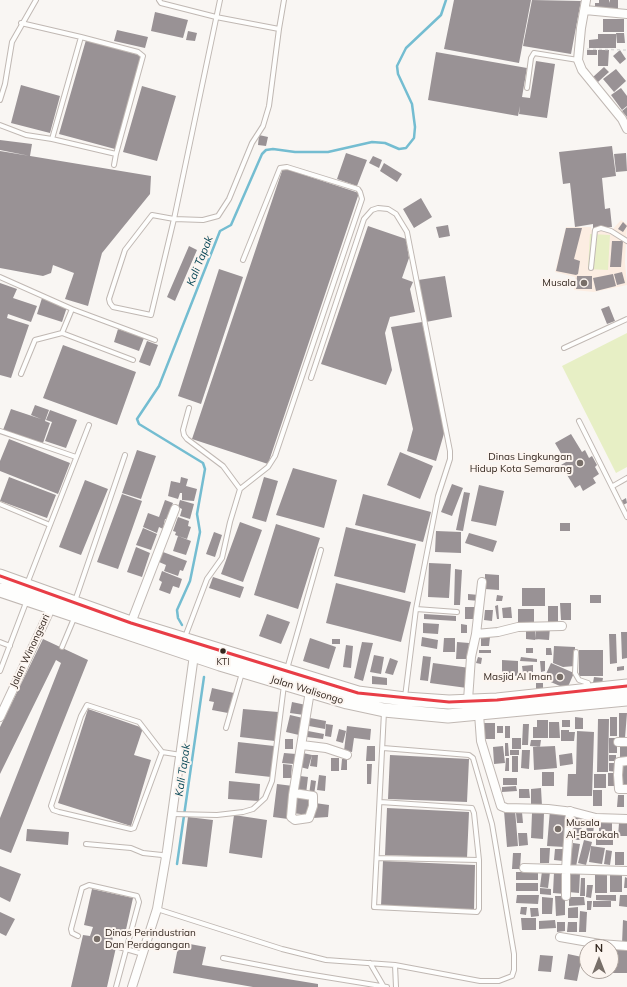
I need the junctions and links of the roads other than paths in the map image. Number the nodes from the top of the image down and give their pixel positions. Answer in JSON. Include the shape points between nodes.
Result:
{"nodes":[{"id":1,"x":36,"y":0,"type":"edge"},
{"id":2,"x":159,"y":0,"type":"edge"},
{"id":3,"x":220,"y":0,"type":"edge"},
{"id":4,"x":284,"y":0,"type":"edge"},
{"id":5,"x":586,"y":0,"type":"edge"},
{"id":6,"x":585,"y":10,"type":"junction"},
{"id":7,"x":627,"y":14,"type":"edge"},
{"id":8,"x":216,"y":17,"type":"junction"},
{"id":9,"x":21,"y":23,"type":"junction"},
{"id":10,"x":279,"y":29,"type":"junction"},
{"id":11,"x":81,"y":37,"type":"junction"},
{"id":12,"x":578,"y":60,"type":"junction"},
{"id":13,"x":528,"y":88,"type":"dead end"},
{"id":14,"x":0,"y":100,"type":"edge"},
{"id":15,"x":0,"y":125,"type":"edge"},
{"id":16,"x":627,"y":129,"type":"edge"},
{"id":17,"x":52,"y":139,"type":"junction"},
{"id":18,"x":116,"y":154,"type":"junction"},
{"id":19,"x":114,"y":165,"type":"dead end"},
{"id":20,"x":174,"y":220,"type":"junction"},
{"id":21,"x":627,"y":241,"type":"edge"},
{"id":22,"x":242,"y":260,"type":"dead end"},
{"id":23,"x":591,"y":268,"type":"dead end"},
{"id":24,"x":0,"y":277,"type":"edge"},
{"id":25,"x":72,"y":309,"type":"junction"},
{"id":26,"x":627,"y":319,"type":"edge"},
{"id":27,"x":62,"y":333,"type":"junction"},
{"id":28,"x":155,"y":340,"type":"dead end"},
{"id":29,"x":564,"y":348,"type":"dead end"},
{"id":30,"x":133,"y":360,"type":"dead end"},
{"id":31,"x":21,"y":374,"type":"dead end"},
{"id":32,"x":311,"y":378,"type":"dead end"},
{"id":33,"x":189,"y":408,"type":"dead end"},
{"id":34,"x":579,"y":421,"type":"dead end"},
{"id":35,"x":89,"y":425,"type":"dead end"},
{"id":36,"x":0,"y":431,"type":"edge"},
{"id":37,"x":125,"y":455,"type":"dead end"},
{"id":38,"x":76,"y":457,"type":"junction"},
{"id":39,"x":627,"y":478,"type":"edge"},
{"id":40,"x":613,"y":486,"type":"junction"},
{"id":41,"x":240,"y":489,"type":"junction"},
{"id":42,"x":0,"y":504,"type":"edge"},
{"id":43,"x":175,"y":509,"type":"dead end"},
{"id":44,"x":627,"y":518,"type":"edge"},
{"id":45,"x":50,"y":525,"type":"junction"},
{"id":46,"x":321,"y":550,"type":"dead end"},
{"id":47,"x":0,"y":576,"type":"edge"},
{"id":48,"x":482,"y":582,"type":"dead end"},
{"id":49,"x":26,"y":586,"type":"junction"},
{"id":50,"x":0,"y":590,"type":"edge"},
{"id":51,"x":28,"y":600,"type":"junction"},
{"id":52,"x":51,"y":608,"type":"junction"},
{"id":53,"x":74,"y":609,"type":"junction"},
{"id":54,"x":416,"y":609,"type":"junction"},
{"id":55,"x":457,"y":612,"type":"dead end"},
{"id":56,"x":130,"y":623,"type":"junction"},
{"id":57,"x":562,"y":626,"type":"dead end"},
{"id":58,"x":476,"y":634,"type":"junction"},
{"id":59,"x":185,"y":640,"type":"junction"},
{"id":60,"x":0,"y":642,"type":"edge"},
{"id":61,"x":10,"y":646,"type":"junction"},
{"id":62,"x":62,"y":647,"type":"dead end"},
{"id":63,"x":576,"y":652,"type":"dead end"},
{"id":64,"x":194,"y":656,"type":"junction"},
{"id":65,"x":0,"y":671,"type":"edge"},
{"id":66,"x":243,"y":671,"type":"junction"},
{"id":67,"x":285,"y":677,"type":"junction"},
{"id":68,"x":627,"y":686,"type":"edge"},
{"id":69,"x":589,"y":690,"type":"junction"},
{"id":70,"x":310,"y":691,"type":"junction"},
{"id":71,"x":405,"y":699,"type":"junction"},
{"id":72,"x":627,"y":699,"type":"edge"},
{"id":73,"x":468,"y":700,"type":"junction"},
{"id":74,"x":384,"y":710,"type":"junction"},
{"id":75,"x":479,"y":714,"type":"junction"},
{"id":76,"x":0,"y":717,"type":"edge"},
{"id":77,"x":226,"y":728,"type":"dead end"},
{"id":78,"x":618,"y":742,"type":"dead end"},
{"id":79,"x":627,"y":742,"type":"edge"},
{"id":80,"x":302,"y":745,"type":"junction"},
{"id":81,"x":383,"y":748,"type":"junction"},
{"id":82,"x":162,"y":752,"type":"junction"},
{"id":83,"x":347,"y":755,"type":"dead end"},
{"id":84,"x":181,"y":756,"type":"junction"},
{"id":85,"x":627,"y":761,"type":"edge"},
{"id":86,"x":627,"y":789,"type":"edge"},
{"id":87,"x":294,"y":793,"type":"dead end"},
{"id":88,"x":380,"y":802,"type":"junction"},
{"id":89,"x":570,"y":811,"type":"junction"},
{"id":90,"x":172,"y":814,"type":"junction"},
{"id":91,"x":627,"y":819,"type":"edge"},
{"id":92,"x":86,"y":844,"type":"dead end"},
{"id":93,"x":377,"y":858,"type":"junction"},
{"id":94,"x":165,"y":859,"type":"junction"},
{"id":95,"x":479,"y":860,"type":"junction"},
{"id":96,"x":524,"y":868,"type":"dead end"},
{"id":97,"x":566,"y":868,"type":"junction"},
{"id":98,"x":627,"y":871,"type":"edge"},
{"id":99,"x":566,"y":896,"type":"dead end"},
{"id":100,"x":157,"y":909,"type":"junction"},
{"id":101,"x":78,"y":936,"type":"dead end"},
{"id":102,"x":560,"y":937,"type":"dead end"},
{"id":103,"x":627,"y":946,"type":"edge"},
{"id":104,"x":119,"y":947,"type":"dead end"},
{"id":105,"x":126,"y":949,"type":"junction"},
{"id":106,"x":143,"y":954,"type":"junction"},
{"id":107,"x":223,"y":958,"type":"dead end"},
{"id":108,"x":370,"y":963,"type":"junction"},
{"id":109,"x":395,"y":965,"type":"junction"},
{"id":110,"x":116,"y":987,"type":"edge"},
{"id":111,"x":132,"y":987,"type":"edge"},
{"id":112,"x":385,"y":987,"type":"edge"},
{"id":113,"x":396,"y":987,"type":"edge"}],
"edges":[{"from":1,"to":9,"type":"lane"},
{"from":2,"to":8,"type":"lane","via":[[161,3]]},
{"from":3,"to":8,"type":"lane"},
{"from":4,"to":10,"type":"lane"},
{"from":5,"to":6,"type":"street"},
{"from":6,"to":7,"type":"street"},
{"from":6,"to":12,"type":"street"},
{"from":8,"to":10,"type":"lane"},
{"from":8,"to":20,"type":"lane"},
{"from":9,"to":11,"type":"lane"},
{"from":9,"to":14,"type":"lane","via":[[12,42]]},
{"from":10,"to":20,"type":"lane","via":[[269,106],[263,126],[252,143],[229,199],[214,218]]},
{"from":11,"to":17,"type":"lane"},
{"from":11,"to":18,"type":"lane","via":[[138,52],[143,56]]},
{"from":12,"to":13,"type":"lane","via":[[534,53],[531,58]]},
{"from":12,"to":16,"type":"street","via":[[582,70],[622,119]]},
{"from":15,"to":17,"type":"lane","via":[[26,135]]},
{"from":17,"to":18,"type":"lane"},
{"from":18,"to":19,"type":"lane"},
{"from":20,"to":20,"type":"lane","via":[[152,215],[129,242],[109,299],[113,306],[151,315]]},
{"from":21,"to":23,"type":"lane","via":[[611,231],[600,228],[595,230]]},
{"from":22,"to":41,"type":"lane","via":[[280,168],[287,167],[358,189],[360,192],[362,199],[275,456],[268,467]]},
{"from":24,"to":25,"type":"lane"},
{"from":25,"to":27,"type":"lane"},
{"from":25,"to":28,"type":"lane"},
{"from":26,"to":29,"type":"lane"},
{"from":27,"to":30,"type":"lane"},
{"from":27,"to":31,"type":"lane","via":[[35,340]]},
{"from":32,"to":54,"type":"lane","via":[[364,220],[372,210],[388,209],[396,214],[407,232],[450,450],[450,459],[438,496]]},
{"from":33,"to":41,"type":"lane","via":[[184,435],[223,466]]},
{"from":34,"to":40,"type":"lane"},
{"from":35,"to":38,"type":"lane"},
{"from":36,"to":38,"type":"lane"},
{"from":37,"to":53,"type":"lane"},
{"from":38,"to":45,"type":"lane"},
{"from":39,"to":40,"type":"lane"},
{"from":40,"to":44,"type":"lane"},
{"from":41,"to":59,"type":"lane","via":[[222,558],[207,579]]},
{"from":42,"to":45,"type":"lane"},
{"from":43,"to":56,"type":"street"},
{"from":45,"to":49,"type":"lane"},
{"from":46,"to":67,"type":"lane"},
{"from":47,"to":49,"type":"highway","name":"Jalan Walisongo"},
{"from":48,"to":58,"type":"street"},
{"from":49,"to":53,"type":"highway","name":"Jalan Walisongo"},
{"from":50,"to":51,"type":"highway","name":"Jalan Walisongo"},
{"from":51,"to":52,"type":"highway","name":"Jalan Walisongo"},
{"from":51,"to":61,"type":"lane"},
{"from":52,"to":53,"type":"highway","name":"Jalan Walisongo"},
{"from":52,"to":76,"type":"street","name":"Jalan Winongsari"},
{"from":53,"to":56,"type":"highway","name":"Jalan Walisongo"},
{"from":53,"to":62,"type":"lane"},
{"from":53,"to":64,"type":"highway","name":"Jalan Walisongo"},
{"from":54,"to":55,"type":"lane"},
{"from":54,"to":71,"type":"lane"},
{"from":56,"to":59,"type":"highway","name":"Jalan Walisongo"},
{"from":57,"to":58,"type":"street","via":[[518,627]]},
{"from":58,"to":73,"type":"street","via":[[471,657]]},
{"from":59,"to":67,"type":"highway","name":"Jalan Walisongo"},
{"from":60,"to":61,"type":"lane"},
{"from":61,"to":65,"type":"lane"},
{"from":63,"to":69,"type":"lane","via":[[575,672],[579,680],[588,684]]},
{"from":64,"to":66,"type":"highway","name":"Jalan Walisongo"},
{"from":64,"to":84,"type":"street"},
{"from":66,"to":67,"type":"highway","name":"Jalan Walisongo"},
{"from":66,"to":77,"type":"lane"},
{"from":67,"to":70,"type":"highway","name":"Jalan Walisongo"},
{"from":67,"to":71,"type":"highway","name":"Jalan Walisongo","via":[[358,693]]},
{"from":67,"to":90,"type":"lane","via":[[272,782],[265,798],[253,809],[243,812],[192,816]]},
{"from":68,"to":69,"type":"highway","name":"Jalan Walisongo"},
{"from":69,"to":73,"type":"highway","name":"Jalan Walisongo","via":[[496,700]]},
{"from":70,"to":74,"type":"highway","name":"Jalan Walisongo"},
{"from":70,"to":80,"type":"street"},
{"from":71,"to":73,"type":"highway","name":"Jalan Walisongo","via":[[449,702]]},
{"from":72,"to":75,"type":"highway","name":"Jalan Walisongo"},
{"from":74,"to":75,"type":"highway","name":"Jalan Walisongo","via":[[448,716]]},
{"from":74,"to":81,"type":"lane"},
{"from":75,"to":89,"type":"street","via":[[481,741],[501,806]]},
{"from":78,"to":79,"type":"street"},
{"from":80,"to":83,"type":"street","via":[[326,748]]},
{"from":80,"to":87,"type":"street"},
{"from":81,"to":88,"type":"lane"},
{"from":81,"to":109,"type":"lane","via":[[470,755],[473,758],[492,824],[514,954],[512,976],[499,981],[480,981]]},
{"from":82,"to":82,"type":"lane","via":[[134,828],[53,810],[51,806],[87,705],[139,722]]},
{"from":82,"to":84,"type":"lane"},
{"from":84,"to":90,"type":"street"},
{"from":85,"to":86,"type":"street","via":[[619,762],[618,775],[619,789]]},
{"from":88,"to":93,"type":"lane"},
{"from":88,"to":95,"type":"lane","via":[[470,806],[474,813]]},
{"from":89,"to":91,"type":"street","via":[[596,818]]},
{"from":89,"to":97,"type":"street"},
{"from":90,"to":94,"type":"street"},
{"from":92,"to":94,"type":"lane","via":[[131,848],[162,855]]},
{"from":93,"to":95,"type":"lane"},
{"from":93,"to":95,"type":"lane","via":[[374,904],[376,909],[475,913],[479,909]]},
{"from":94,"to":100,"type":"street"},
{"from":96,"to":97,"type":"street"},
{"from":97,"to":98,"type":"street"},
{"from":97,"to":99,"type":"street"},
{"from":100,"to":106,"type":"street"},
{"from":100,"to":108,"type":"lane","via":[[302,954],[326,960]]},
{"from":101,"to":105,"type":"lane","via":[[72,933],[71,929],[84,886],[137,896],[139,902]]},
{"from":102,"to":103,"type":"street"},
{"from":104,"to":105,"type":"lane"},
{"from":105,"to":106,"type":"lane"},
{"from":105,"to":110,"type":"lane"},
{"from":106,"to":111,"type":"street"},
{"from":107,"to":112,"type":"lane"},
{"from":108,"to":109,"type":"lane"},
{"from":108,"to":112,"type":"lane"},
{"from":109,"to":113,"type":"lane"}]}
